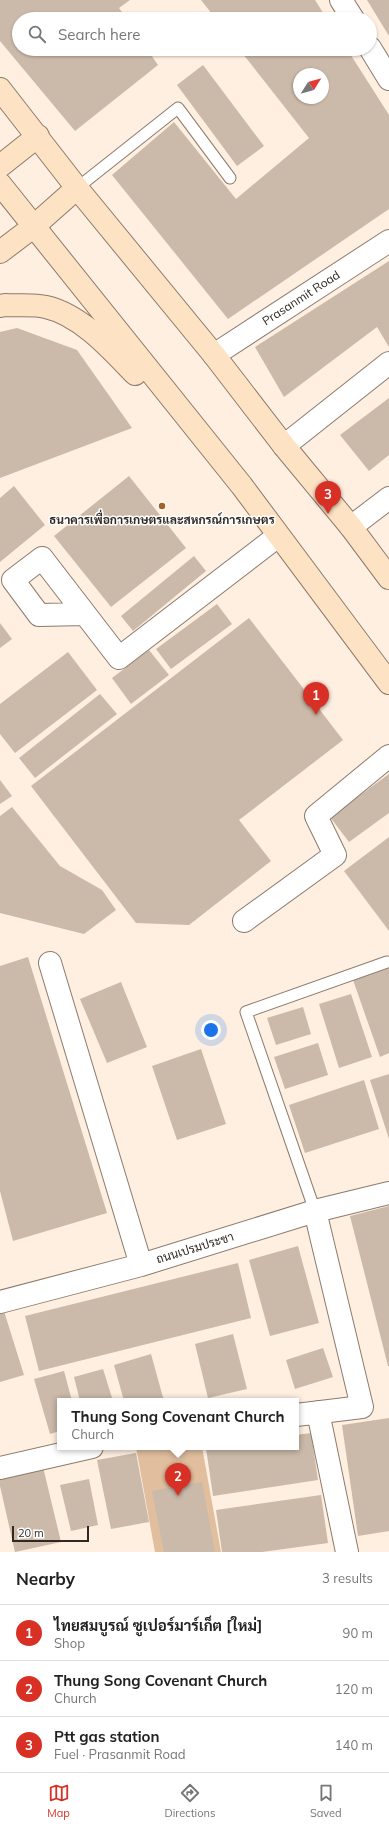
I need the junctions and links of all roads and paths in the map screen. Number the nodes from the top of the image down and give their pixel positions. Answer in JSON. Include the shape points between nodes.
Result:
{"nodes":[{"id":1,"x":341,"y":0,"type":"edge"},
{"id":2,"x":349,"y":12,"type":"edge"},
{"id":3,"x":375,"y":56,"type":"edge"},
{"id":4,"x":389,"y":79,"type":"edge"},
{"id":5,"x":0,"y":89,"type":"edge"},
{"id":6,"x":38,"y":136,"type":"junction"},
{"id":7,"x":0,"y":166,"type":"edge"},
{"id":8,"x":230,"y":178,"type":"dead end"},
{"id":9,"x":0,"y":184,"type":"edge"},
{"id":10,"x":77,"y":188,"type":"junction"},
{"id":11,"x":33,"y":227,"type":"junction"},
{"id":12,"x":389,"y":242,"type":"edge"},
{"id":13,"x":0,"y":252,"type":"edge"},
{"id":14,"x":0,"y":306,"type":"edge"},
{"id":15,"x":214,"y":355,"type":"junction"},
{"id":16,"x":389,"y":363,"type":"edge"},
{"id":17,"x":284,"y":446,"type":"junction"},
{"id":18,"x":242,"y":486,"type":"junction"},
{"id":19,"x":389,"y":498,"type":"edge"},
{"id":20,"x":351,"y":527,"type":"junction"},
{"id":21,"x":278,"y":536,"type":"junction"},
{"id":22,"x":389,"y":578,"type":"edge"},
{"id":23,"x":85,"y":614,"type":"dead end"},
{"id":24,"x":389,"y":683,"type":"edge"},
{"id":25,"x":389,"y":756,"type":"edge"},
{"id":26,"x":244,"y":921,"type":"dead end"},
{"id":27,"x":387,"y":962,"type":"dead end"},
{"id":28,"x":50,"y":963,"type":"dead end"},
{"id":29,"x":389,"y":1194,"type":"edge"},
{"id":30,"x":315,"y":1211,"type":"junction"},
{"id":31,"x":141,"y":1265,"type":"junction"},
{"id":32,"x":0,"y":1302,"type":"edge"},
{"id":33,"x":318,"y":1412,"type":"junction"},
{"id":34,"x":299,"y":1415,"type":"edge"},
{"id":35,"x":79,"y":1450,"type":"edge"},
{"id":36,"x":0,"y":1468,"type":"edge"},
{"id":37,"x":347,"y":1552,"type":"edge"}],
"edges":[{"from":1,"to":2,"type":"street"},
{"from":3,"to":4,"type":"street"},
{"from":5,"to":6,"type":"main road"},
{"from":6,"to":7,"type":"main road"},
{"from":6,"to":10,"type":"main road"},
{"from":8,"to":10,"type":"lane","via":[[178,108]]},
{"from":9,"to":11,"type":"main road"},
{"from":10,"to":11,"type":"main road"},
{"from":10,"to":15,"type":"main road"},
{"from":11,"to":13,"type":"main road"},
{"from":11,"to":18,"type":"main road"},
{"from":12,"to":15,"type":"street","name":"Prasanmit Road"},
{"from":14,"to":18,"type":"main road","via":[[46,307],[69,317],[102,339]]},
{"from":15,"to":17,"type":"main road"},
{"from":16,"to":17,"type":"street"},
{"from":17,"to":20,"type":"main road"},
{"from":18,"to":21,"type":"main road"},
{"from":19,"to":20,"type":"street"},
{"from":20,"to":22,"type":"main road"},
{"from":21,"to":23,"type":"street","via":[[119,658]]},
{"from":21,"to":24,"type":"main road"},
{"from":25,"to":26,"type":"street","via":[[316,816],[335,855]]},
{"from":27,"to":30,"type":"lane","via":[[246,1012]]},
{"from":28,"to":31,"type":"street"},
{"from":29,"to":30,"type":"street","name":"ถนนเปรมประชา"},
{"from":30,"to":31,"type":"street","name":"ถนนเปรมประชา"},
{"from":30,"to":33,"type":"street","via":[[362,1407]]},
{"from":31,"to":32,"type":"street","name":"ถนนเปรมประชา"},
{"from":33,"to":34,"type":"street"},
{"from":33,"to":37,"type":"street"},
{"from":35,"to":36,"type":"street"}]}
